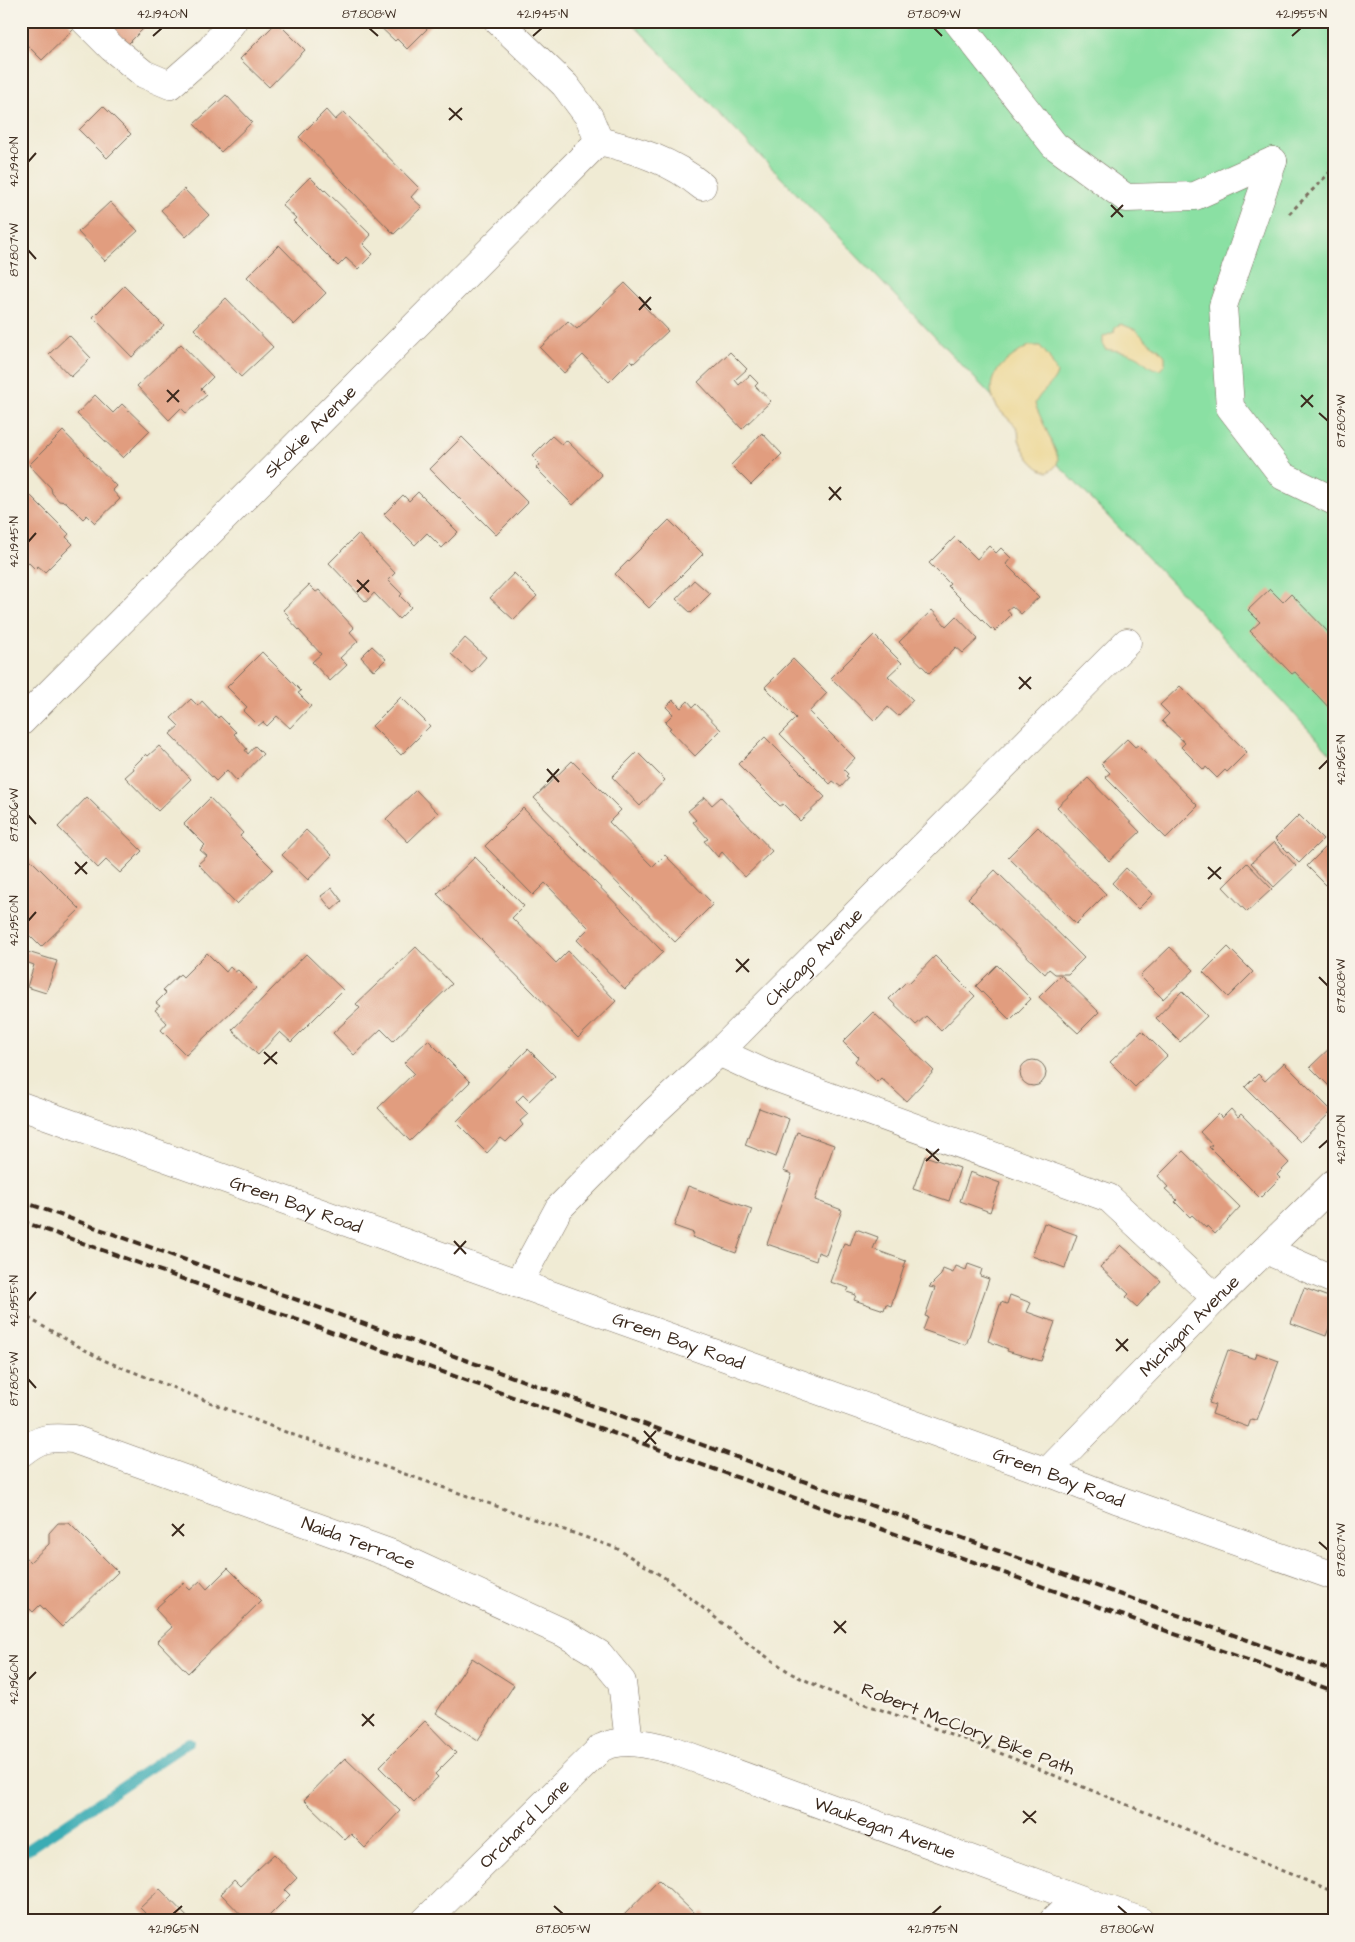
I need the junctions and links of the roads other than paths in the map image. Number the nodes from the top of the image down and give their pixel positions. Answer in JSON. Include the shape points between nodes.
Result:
{"nodes":[{"id":1,"x":85,"y":21,"type":"edge"},
{"id":2,"x":233,"y":21,"type":"edge"},
{"id":3,"x":498,"y":21,"type":"edge"},
{"id":4,"x":957,"y":21,"type":"edge"},
{"id":5,"x":599,"y":141,"type":"junction"},
{"id":6,"x":702,"y":186,"type":"dead end"},
{"id":7,"x":1334,"y":501,"type":"edge"},
{"id":8,"x":1127,"y":642,"type":"dead end"},
{"id":9,"x":21,"y":722,"type":"edge"},
{"id":10,"x":719,"y":1052,"type":"junction"},
{"id":11,"x":21,"y":1106,"type":"edge"},
{"id":12,"x":1334,"y":1183,"type":"edge"},
{"id":13,"x":1266,"y":1250,"type":"junction"},
{"id":14,"x":1334,"y":1280,"type":"edge"},
{"id":15,"x":518,"y":1284,"type":"junction"},
{"id":16,"x":1216,"y":1298,"type":"junction"},
{"id":17,"x":21,"y":1453,"type":"edge"},
{"id":18,"x":1047,"y":1472,"type":"junction"},
{"id":19,"x":1334,"y":1576,"type":"edge"},
{"id":20,"x":629,"y":1742,"type":"junction"},
{"id":21,"x":1076,"y":1899,"type":"junction"},
{"id":22,"x":425,"y":1921,"type":"edge"},
{"id":23,"x":1052,"y":1921,"type":"edge"},
{"id":24,"x":1140,"y":1921,"type":"edge"}],
"edges":[{"from":1,"to":2,"type":"street","via":[[144,74],[170,85],[212,49]]},
{"from":3,"to":5,"type":"street","via":[[565,85],[589,117]]},
{"from":4,"to":7,"type":"street","via":[[1054,145],[1126,198],[1195,196],[1273,161],[1223,306],[1230,407],[1283,476]]},
{"from":5,"to":6,"type":"street","via":[[665,162]]},
{"from":5,"to":9,"type":"street","name":"Skokie Avenue"},
{"from":8,"to":10,"type":"street","name":"Chicago Avenue"},
{"from":10,"to":15,"type":"street","name":"Chicago Avenue","via":[[559,1208]]},
{"from":10,"to":16,"type":"street","via":[[764,1073],[1109,1198]]},
{"from":11,"to":15,"type":"street","name":"Green Bay Road"},
{"from":12,"to":13,"type":"street","name":"Michigan Avenue"},
{"from":13,"to":14,"type":"street"},
{"from":13,"to":16,"type":"street","name":"Michigan Avenue"},
{"from":15,"to":18,"type":"street","name":"Green Bay Road"},
{"from":16,"to":18,"type":"street","name":"Michigan Avenue"},
{"from":17,"to":20,"type":"street","name":"Naida Terrace","via":[[34,1442],[50,1437],[73,1439],[392,1554],[564,1633],[599,1654],[622,1682]]},
{"from":18,"to":19,"type":"street","name":"Green Bay Road"},
{"from":20,"to":21,"type":"street","name":"Waukegan Avenue","via":[[672,1750]]},
{"from":20,"to":22,"type":"street","name":"Orchard Lane","via":[[611,1743],[601,1748]]},
{"from":21,"to":23,"type":"street"},
{"from":21,"to":24,"type":"street","name":"Waukegan Avenue"}]}
